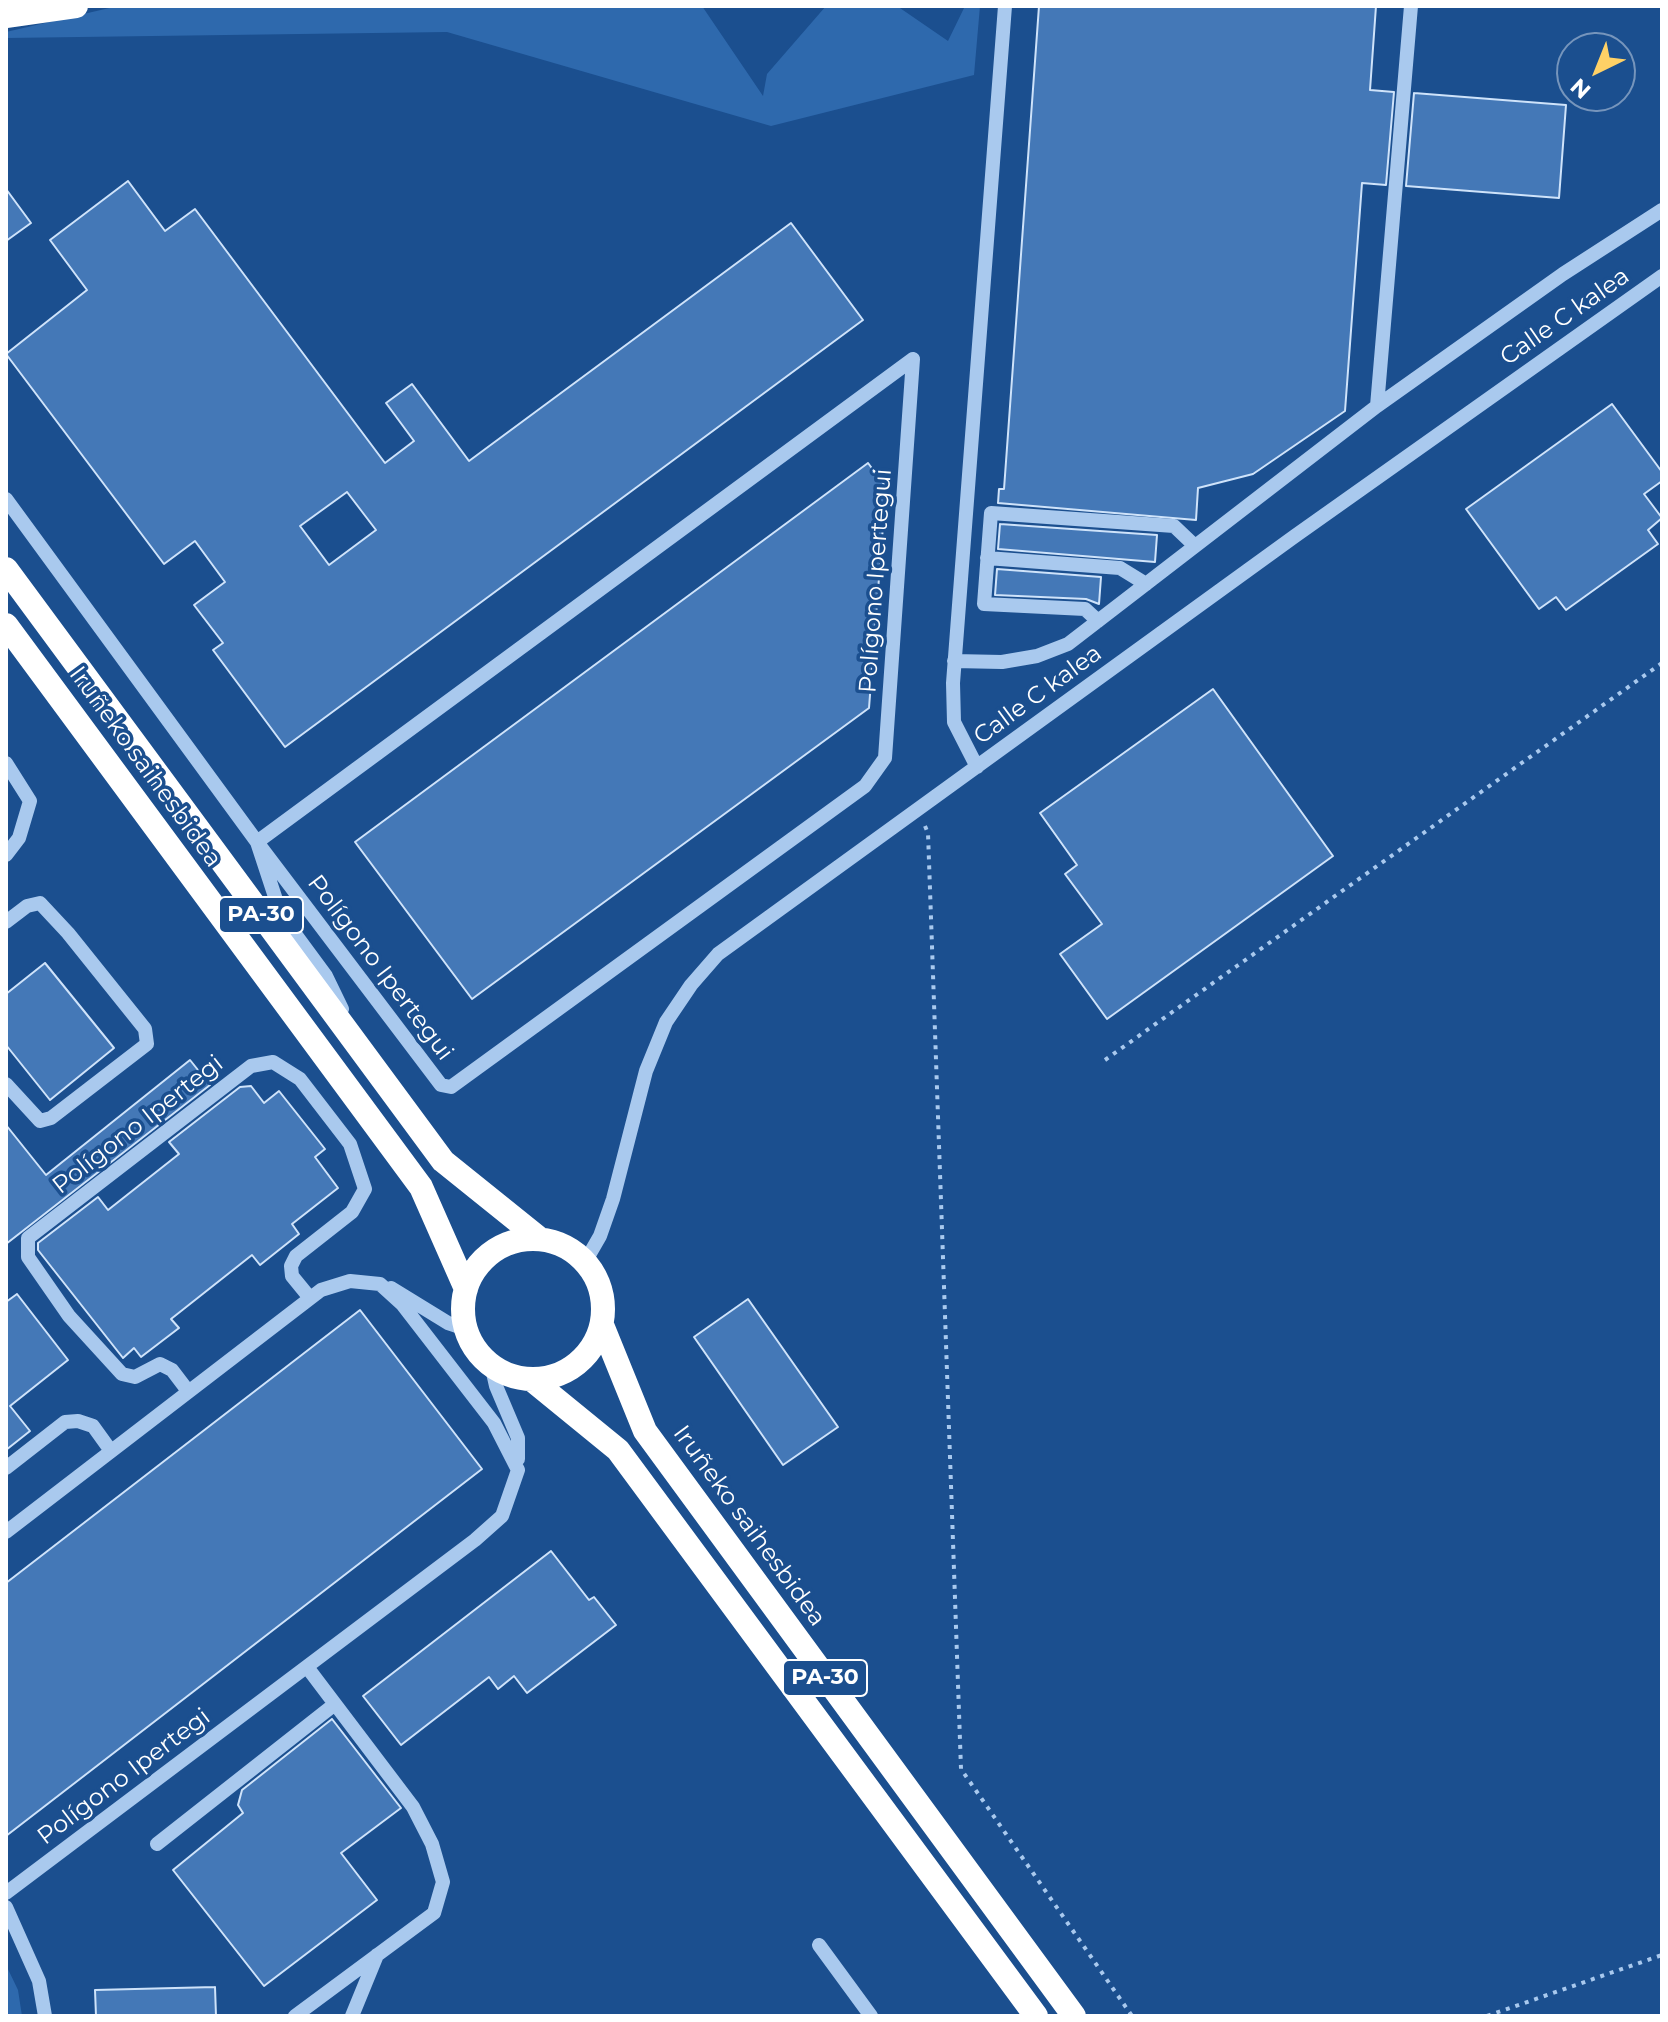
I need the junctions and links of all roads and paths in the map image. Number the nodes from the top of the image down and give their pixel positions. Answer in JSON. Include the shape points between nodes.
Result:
{"nodes":[{"id":1,"x":76,"y":6,"type":"edge"},
{"id":2,"x":1005,"y":6,"type":"edge"},
{"id":3,"x":1411,"y":6,"type":"edge"},
{"id":4,"x":6,"y":16,"type":"edge"},
{"id":5,"x":1662,"y":210,"type":"edge"},
{"id":6,"x":1662,"y":276,"type":"edge"},
{"id":7,"x":1377,"y":406,"type":"junction"},
{"id":8,"x":6,"y":499,"type":"edge"},
{"id":9,"x":1195,"y":546,"type":"junction"},
{"id":10,"x":987,"y":558,"type":"junction"},
{"id":11,"x":6,"y":569,"type":"edge"},
{"id":12,"x":1146,"y":584,"type":"junction"},
{"id":13,"x":1098,"y":621,"type":"junction"},
{"id":14,"x":9,"y":632,"type":"edge"},
{"id":15,"x":954,"y":661,"type":"junction"},
{"id":16,"x":1662,"y":663,"type":"edge"},
{"id":17,"x":6,"y":763,"type":"edge"},
{"id":18,"x":977,"y":767,"type":"junction"},
{"id":19,"x":917,"y":811,"type":"junction"},
{"id":20,"x":257,"y":842,"type":"junction"},
{"id":21,"x":6,"y":853,"type":"edge"},
{"id":22,"x":6,"y":922,"type":"edge"},
{"id":23,"x":362,"y":1053,"type":"junction"},
{"id":24,"x":1105,"y":1060,"type":"dead end"},
{"id":25,"x":6,"y":1084,"type":"edge"},
{"id":26,"x":540,"y":1239,"type":"junction"},
{"id":27,"x":585,"y":1262,"type":"junction"},
{"id":28,"x":380,"y":1284,"type":"junction"},
{"id":29,"x":466,"y":1289,"type":"junction"},
{"id":30,"x":310,"y":1298,"type":"junction"},
{"id":31,"x":602,"y":1325,"type":"junction"},
{"id":32,"x":466,"y":1329,"type":"junction"},
{"id":33,"x":491,"y":1364,"type":"junction"},
{"id":34,"x":531,"y":1379,"type":"junction"},
{"id":35,"x":188,"y":1391,"type":"junction"},
{"id":36,"x":111,"y":1451,"type":"junction"},
{"id":37,"x":6,"y":1468,"type":"edge"},
{"id":38,"x":518,"y":1470,"type":"junction"},
{"id":39,"x":6,"y":1532,"type":"edge"},
{"id":40,"x":307,"y":1667,"type":"junction"},
{"id":41,"x":335,"y":1704,"type":"junction"},
{"id":42,"x":157,"y":1844,"type":"dead end"},
{"id":43,"x":6,"y":1893,"type":"edge"},
{"id":44,"x":6,"y":1907,"type":"edge"},
{"id":45,"x":819,"y":1945,"type":"dead end"},
{"id":46,"x":377,"y":1955,"type":"junction"},
{"id":47,"x":1662,"y":1955,"type":"edge"},
{"id":48,"x":45,"y":2016,"type":"edge"},
{"id":49,"x":295,"y":2016,"type":"edge"},
{"id":50,"x":352,"y":2016,"type":"edge"},
{"id":51,"x":871,"y":2016,"type":"edge"},
{"id":52,"x":1036,"y":2016,"type":"edge"},
{"id":53,"x":1074,"y":2016,"type":"edge"},
{"id":54,"x":1132,"y":2016,"type":"edge"},
{"id":55,"x":1487,"y":2016,"type":"edge"}],
"edges":[{"from":1,"to":4,"type":"highway"},
{"from":2,"to":15,"type":"street"},
{"from":3,"to":7,"type":"street"},
{"from":5,"to":7,"type":"street"},
{"from":6,"to":18,"type":"street","name":"Calle C kalea"},
{"from":7,"to":9,"type":"street"},
{"from":8,"to":20,"type":"street","name":"Iruñeko saihesbidea"},
{"from":9,"to":10,"type":"street","via":[[1174,526],[991,513]]},
{"from":9,"to":12,"type":"street"},
{"from":10,"to":12,"type":"street","via":[[1120,568]]},
{"from":10,"to":13,"type":"street","via":[[984,604],[1085,609]]},
{"from":11,"to":23,"type":"highway","name":"Iruñeko saihesbidea","number":"PA-30"},
{"from":12,"to":13,"type":"street"},
{"from":13,"to":15,"type":"street","via":[[1068,644],[1037,656]]},
{"from":14,"to":29,"type":"highway","name":"Iruñeko saihesbidea","number":"PA-30","via":[[421,1187]]},
{"from":15,"to":18,"type":"street","via":[[954,722]]},
{"from":16,"to":24,"type":"path"},
{"from":17,"to":21,"type":"street","via":[[30,801],[19,838]]},
{"from":18,"to":19,"type":"street","name":"Calle C kalea"},
{"from":19,"to":27,"type":"street","name":"Calle C kalea","via":[[758,922],[718,954],[691,985],[666,1022],[646,1071],[613,1199]]},
{"from":19,"to":54,"type":"path","via":[[928,833],[961,1769]]},
{"from":20,"to":20,"type":"street","name":"Polígono Ipertegui","via":[[784,454],[913,359],[885,758],[865,786],[451,1087],[441,1085]]},
{"from":20,"to":23,"type":"street","name":"Iruñeko saihesbidea","via":[[281,915],[326,976]]},
{"from":22,"to":25,"type":"street","via":[[40,903],[145,1029],[147,1044],[51,1118],[40,1121]]},
{"from":23,"to":26,"type":"highway","name":"Iruñeko saihesbidea","number":"PA-30","via":[[443,1161]]},
{"from":26,"to":27,"type":"highway","number":"PA-30","via":[[572,1250]]},
{"from":26,"to":29,"type":"highway","via":[[516,1241],[494,1251],[476,1268]]},
{"from":27,"to":31,"type":"highway","number":"PA-30","via":[[598,1280],[604,1302]]},
{"from":28,"to":30,"type":"street","via":[[350,1281]]},
{"from":28,"to":32,"type":"street"},
{"from":28,"to":38,"type":"street","via":[[402,1304],[494,1423]]},
{"from":29,"to":32,"type":"highway","number":"PA-30"},
{"from":30,"to":35,"type":"street"},
{"from":30,"to":35,"type":"street","name":"Polígono Ipertegi","via":[[292,1276],[296,1256],[352,1212],[365,1189],[350,1144],[300,1079],[273,1062],[251,1066],[28,1238],[28,1257],[69,1316],[122,1374],[135,1377],[160,1364],[172,1370]]},
{"from":31,"to":34,"type":"highway","via":[[576,1365],[555,1376]]},
{"from":31,"to":53,"type":"highway","name":"Iruñeko saihesbidea","number":"PA-30","via":[[645,1431]]},
{"from":32,"to":33,"type":"highway"},
{"from":33,"to":34,"type":"highway","number":"PA-30"},
{"from":33,"to":38,"type":"street","name":"Polígono Ipertegi","via":[[518,1438]]},
{"from":34,"to":52,"type":"highway","number":"PA-30","via":[[618,1450]]},
{"from":35,"to":36,"type":"street"},
{"from":36,"to":37,"type":"street","via":[[93,1426],[65,1422]]},
{"from":36,"to":39,"type":"street"},
{"from":38,"to":40,"type":"street","name":"Polígono Ipertegi","via":[[502,1516]]},
{"from":40,"to":41,"type":"street"},
{"from":40,"to":43,"type":"street","name":"Polígono Ipertegi"},
{"from":41,"to":42,"type":"street"},
{"from":41,"to":46,"type":"street","via":[[413,1807],[443,1882],[434,1913]]},
{"from":44,"to":48,"type":"street","via":[[39,1981]]},
{"from":45,"to":51,"type":"street"},
{"from":46,"to":49,"type":"street"},
{"from":46,"to":50,"type":"street"},
{"from":47,"to":55,"type":"path"}]}
